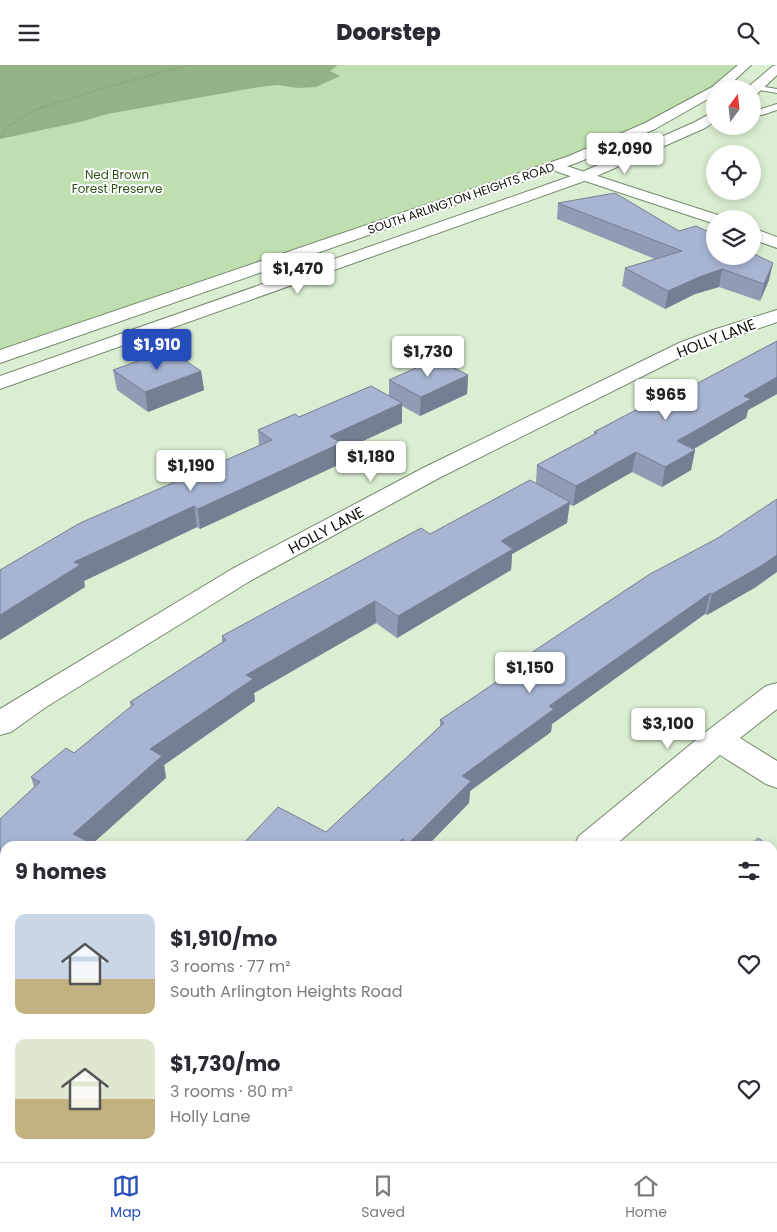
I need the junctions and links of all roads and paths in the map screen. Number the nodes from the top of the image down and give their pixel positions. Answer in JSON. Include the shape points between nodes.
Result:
{"nodes":[{"id":1,"x":189,"y":65,"type":"edge"},
{"id":2,"x":745,"y":65,"type":"edge"},
{"id":3,"x":777,"y":69,"type":"edge"},
{"id":4,"x":727,"y":80,"type":"edge"},
{"id":5,"x":761,"y":84,"type":"edge"},
{"id":6,"x":761,"y":90,"type":"edge"},
{"id":7,"x":777,"y":91,"type":"edge"},
{"id":8,"x":706,"y":95,"type":"edge"},
{"id":9,"x":777,"y":107,"type":"edge"},
{"id":10,"x":761,"y":111,"type":"edge"},
{"id":11,"x":706,"y":121,"type":"edge"},
{"id":12,"x":0,"y":137,"type":"edge"},
{"id":13,"x":554,"y":166,"type":"junction"},
{"id":14,"x":586,"y":176,"type":"junction"},
{"id":15,"x":706,"y":216,"type":"edge"},
{"id":16,"x":761,"y":237,"type":"edge"},
{"id":17,"x":777,"y":243,"type":"edge"},
{"id":18,"x":777,"y":316,"type":"edge"},
{"id":19,"x":0,"y":357,"type":"edge"},
{"id":20,"x":0,"y":383,"type":"edge"},
{"id":21,"x":777,"y":693,"type":"edge"},
{"id":22,"x":0,"y":724,"type":"edge"},
{"id":23,"x":718,"y":739,"type":"junction"},
{"id":24,"x":777,"y":777,"type":"edge"},
{"id":25,"x":597,"y":841,"type":"edge"}],
"edges":[{"from":1,"to":12,"type":"path","via":[[34,110],[8,127]]},
{"from":2,"to":4,"type":"main road","name":"SOUTH ARLINGTON HEIGHTS ROAD"},
{"from":3,"to":5,"type":"main road"},
{"from":6,"to":7,"type":"lane"},
{"from":8,"to":13,"type":"main road","name":"SOUTH ARLINGTON HEIGHTS ROAD","via":[[650,126]]},
{"from":9,"to":10,"type":"lane"},
{"from":11,"to":14,"type":"main road","name":"SOUTH ARLINGTON HEIGHTS ROAD"},
{"from":13,"to":14,"type":"main road"},
{"from":13,"to":19,"type":"main road","name":"SOUTH ARLINGTON HEIGHTS ROAD"},
{"from":14,"to":15,"type":"main road"},
{"from":14,"to":20,"type":"main road","name":"SOUTH ARLINGTON HEIGHTS ROAD"},
{"from":16,"to":17,"type":"main road"},
{"from":18,"to":22,"type":"main road","name":"HOLLY LANE","via":[[686,347],[431,473],[241,575]]},
{"from":21,"to":23,"type":"main road"},
{"from":23,"to":24,"type":"main road"},
{"from":23,"to":25,"type":"main road"}]}
